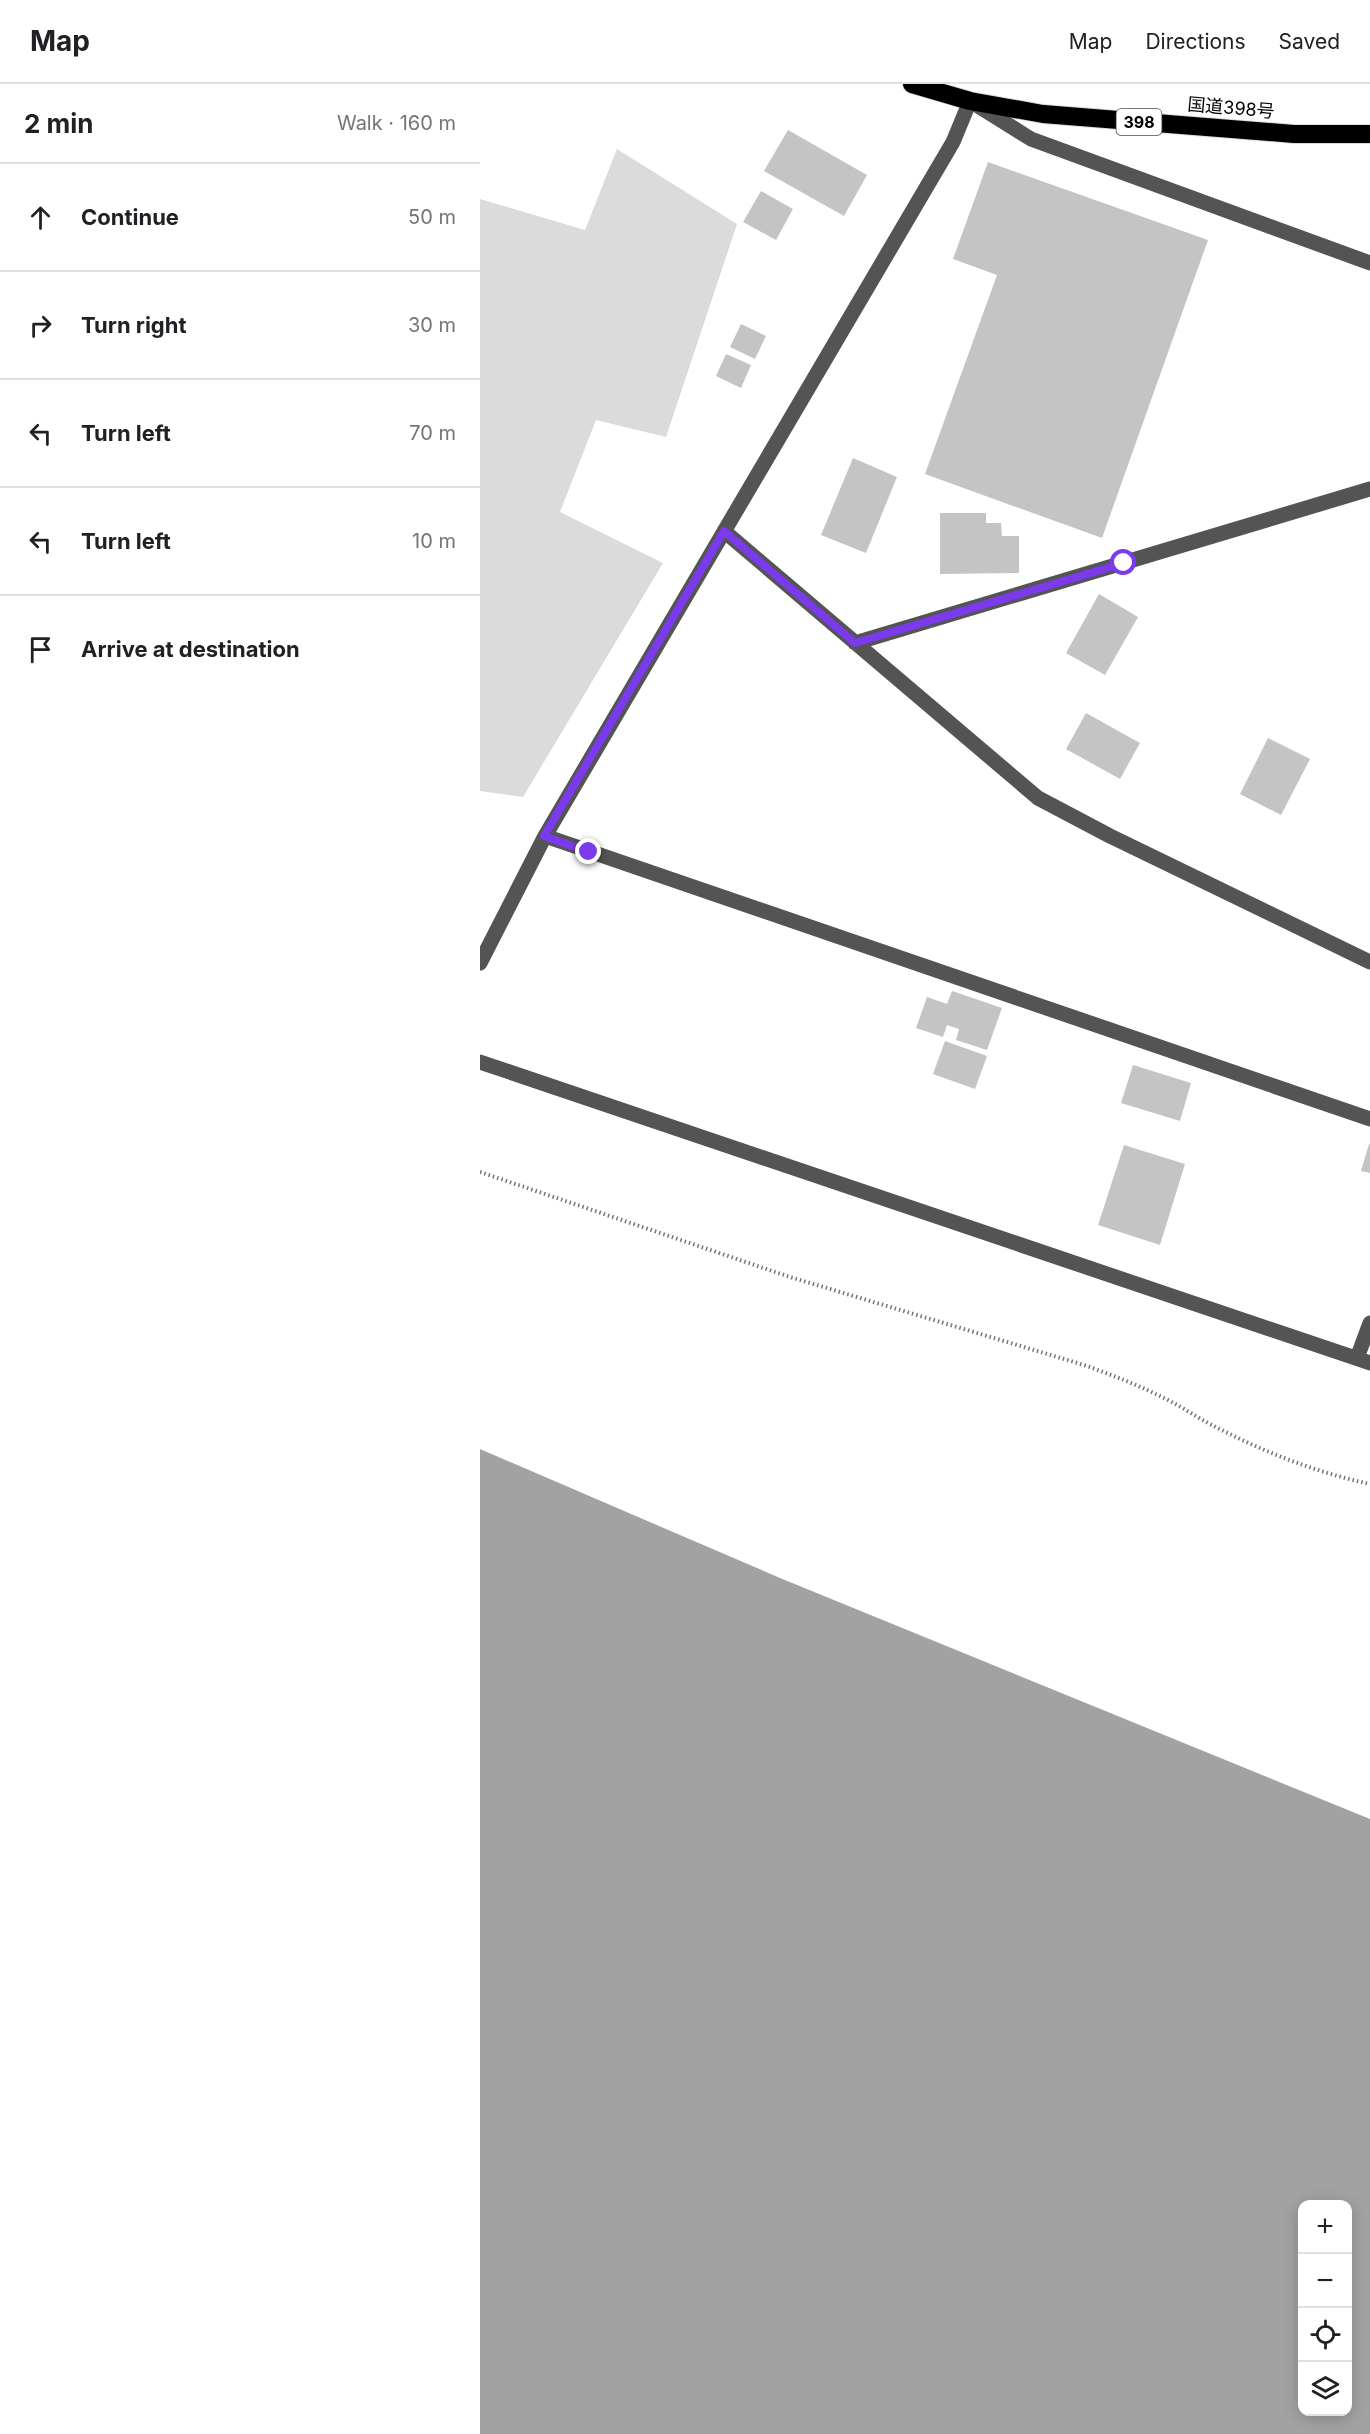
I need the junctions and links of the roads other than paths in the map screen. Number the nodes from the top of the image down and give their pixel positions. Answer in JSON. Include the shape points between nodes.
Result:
{"nodes":[{"id":1,"x":912,"y":84,"type":"edge"},
{"id":2,"x":970,"y":101,"type":"junction"},
{"id":3,"x":1370,"y":135,"type":"edge"},
{"id":4,"x":1370,"y":263,"type":"edge"},
{"id":5,"x":1370,"y":489,"type":"edge"},
{"id":6,"x":724,"y":531,"type":"junction"},
{"id":7,"x":855,"y":643,"type":"junction"},
{"id":8,"x":544,"y":836,"type":"junction"},
{"id":9,"x":1370,"y":962,"type":"edge"},
{"id":10,"x":480,"y":963,"type":"edge"},
{"id":11,"x":480,"y":1062,"type":"edge"},
{"id":12,"x":1370,"y":1119,"type":"edge"},
{"id":13,"x":1370,"y":1323,"type":"edge"},
{"id":14,"x":1363,"y":1361,"type":"edge"}],
"edges":[{"from":1,"to":2,"type":"highway","name":"国道398号","number":"398"},
{"from":2,"to":3,"type":"highway","name":"国道398号","number":"398","via":[[1043,114],[1294,135]]},
{"from":2,"to":4,"type":"street","via":[[1031,139]]},
{"from":2,"to":6,"type":"street","via":[[952,142]]},
{"from":5,"to":7,"type":"street"},
{"from":6,"to":7,"type":"street"},
{"from":6,"to":8,"type":"street"},
{"from":7,"to":9,"type":"street","via":[[1038,798]]},
{"from":8,"to":10,"type":"street"},
{"from":8,"to":12,"type":"street"},
{"from":11,"to":14,"type":"street"},
{"from":13,"to":14,"type":"street"}]}
